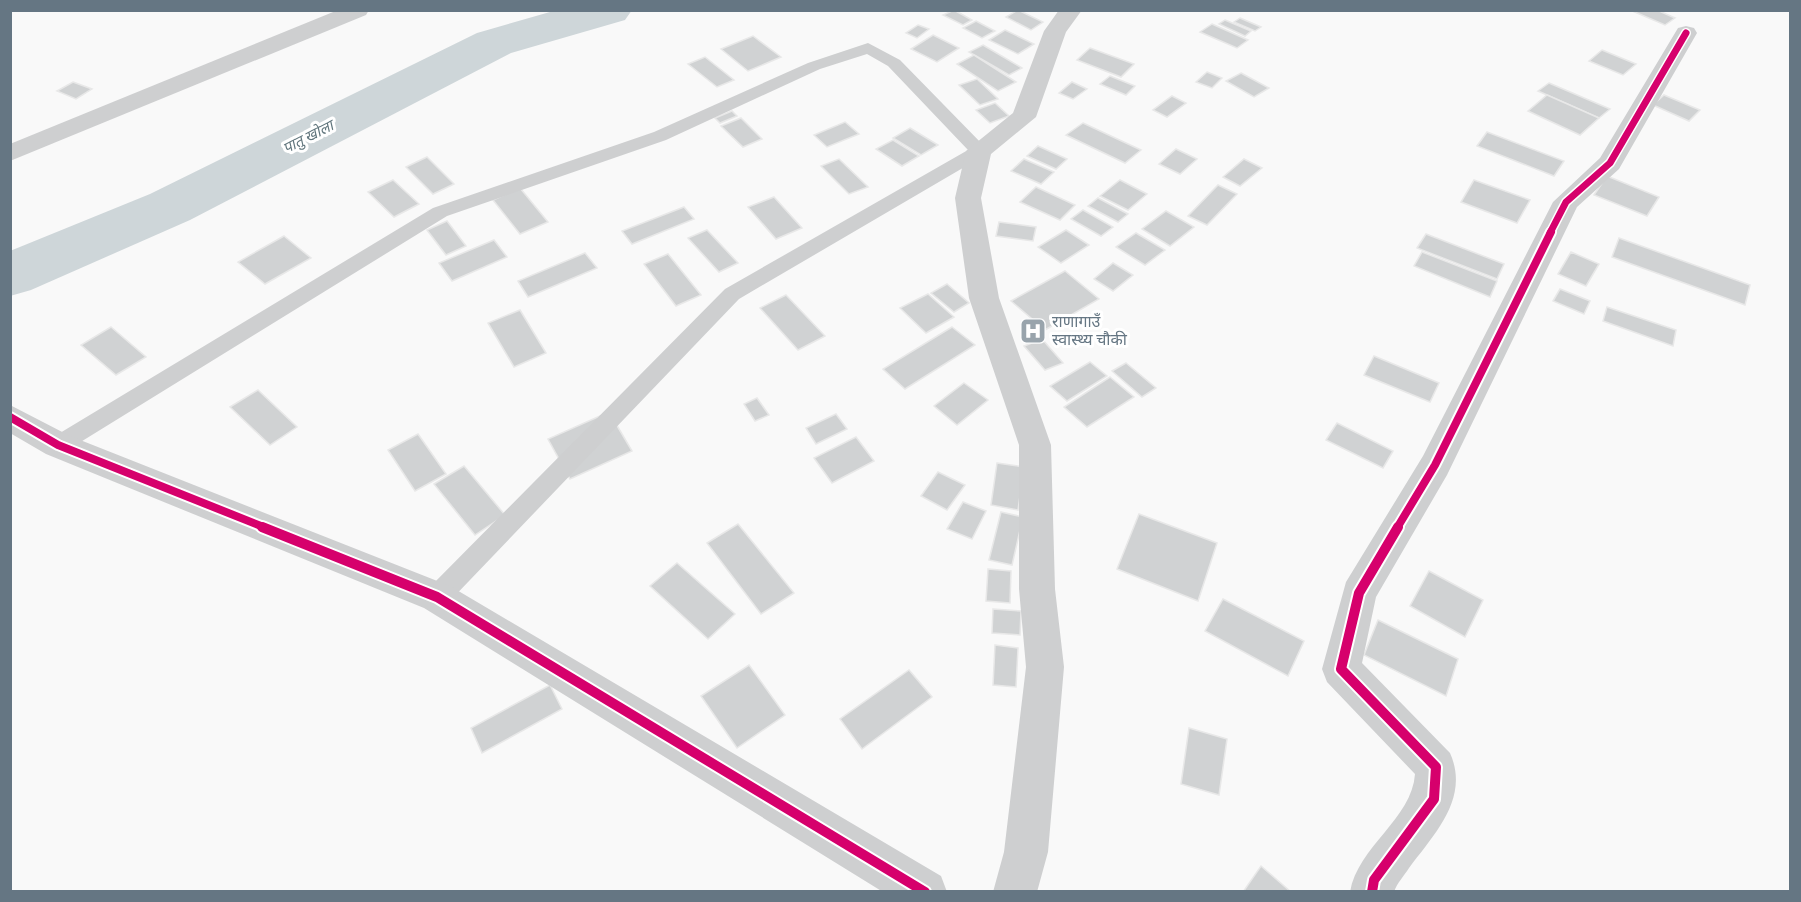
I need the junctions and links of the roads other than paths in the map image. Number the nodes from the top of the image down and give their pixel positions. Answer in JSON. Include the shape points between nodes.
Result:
{"nodes":[{"id":1,"x":358,"y":10,"type":"edge"},
{"id":2,"x":1071,"y":10,"type":"edge"},
{"id":3,"x":1686,"y":33,"type":"dead end"},
{"id":4,"x":979,"y":151,"type":"junction"},
{"id":5,"x":10,"y":153,"type":"edge"},
{"id":6,"x":10,"y":417,"type":"edge"},
{"id":7,"x":58,"y":445,"type":"junction"},
{"id":8,"x":437,"y":597,"type":"junction"},
{"id":9,"x":1020,"y":872,"type":"edge"},
{"id":10,"x":925,"y":891,"type":"edge"},
{"id":11,"x":1040,"y":891,"type":"edge"},
{"id":12,"x":1372,"y":891,"type":"edge"}],
"edges":[{"from":1,"to":5,"type":"street"},
{"from":2,"to":4,"type":"street","via":[[1055,31],[1024,117]]},
{"from":3,"to":12,"type":"street","via":[[1610,163],[1566,202],[1435,465],[1359,593],[1341,669],[1436,767],[1434,799],[1374,880]]},
{"from":4,"to":7,"type":"lane","via":[[894,63],[868,48],[814,66],[660,136],[440,212]]},
{"from":4,"to":8,"type":"lane","via":[[732,294]]},
{"from":4,"to":9,"type":"street","via":[[968,198],[984,298],[1035,445],[1037,589],[1045,667]]},
{"from":6,"to":7,"type":"street"},
{"from":7,"to":8,"type":"street"},
{"from":8,"to":10,"type":"street"},
{"from":9,"to":11,"type":"street"}]}
